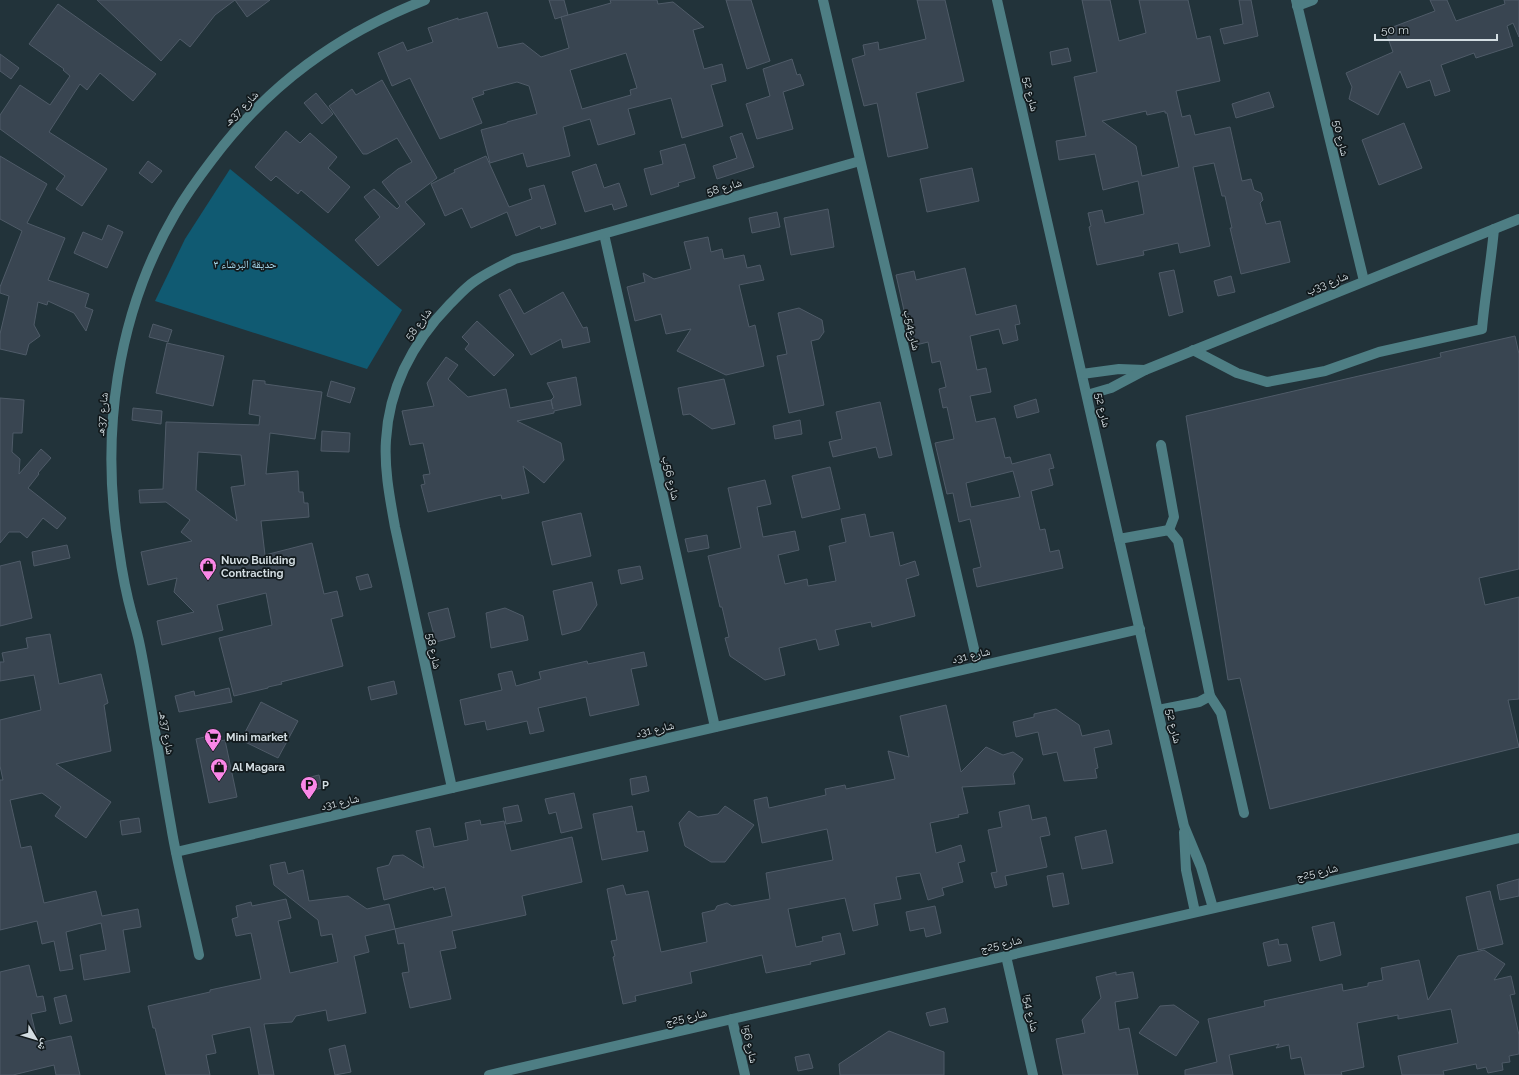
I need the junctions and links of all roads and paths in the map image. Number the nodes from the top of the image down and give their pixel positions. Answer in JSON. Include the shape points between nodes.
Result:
{"nodes":[{"id":1,"x":425,"y":0,"type":"edge"},
{"id":2,"x":823,"y":0,"type":"edge"},
{"id":3,"x":997,"y":0,"type":"edge"},
{"id":4,"x":1313,"y":0,"type":"edge"},
{"id":5,"x":1296,"y":3,"type":"edge"},
{"id":6,"x":860,"y":161,"type":"junction"},
{"id":7,"x":1519,"y":219,"type":"edge"},
{"id":8,"x":1494,"y":229,"type":"junction"},
{"id":9,"x":604,"y":234,"type":"junction"},
{"id":10,"x":1364,"y":281,"type":"junction"},
{"id":11,"x":1193,"y":350,"type":"junction"},
{"id":12,"x":1144,"y":370,"type":"junction"},
{"id":13,"x":1082,"y":374,"type":"junction"},
{"id":14,"x":1087,"y":395,"type":"junction"},
{"id":15,"x":1161,"y":445,"type":"dead end"},
{"id":16,"x":1169,"y":530,"type":"junction"},
{"id":17,"x":1119,"y":539,"type":"junction"},
{"id":18,"x":1140,"y":629,"type":"junction"},
{"id":19,"x":978,"y":666,"type":"junction"},
{"id":20,"x":1210,"y":696,"type":"junction"},
{"id":21,"x":1158,"y":710,"type":"junction"},
{"id":22,"x":715,"y":727,"type":"junction"},
{"id":23,"x":452,"y":788,"type":"junction"},
{"id":24,"x":1244,"y":813,"type":"dead end"},
{"id":25,"x":1184,"y":826,"type":"junction"},
{"id":26,"x":1519,"y":838,"type":"edge"},
{"id":27,"x":176,"y":852,"type":"junction"},
{"id":28,"x":1213,"y":908,"type":"junction"},
{"id":29,"x":1195,"y":912,"type":"junction"},
{"id":30,"x":199,"y":955,"type":"dead end"},
{"id":31,"x":1006,"y":956,"type":"junction"},
{"id":32,"x":732,"y":1019,"type":"junction"},
{"id":33,"x":489,"y":1075,"type":"edge"},
{"id":34,"x":745,"y":1075,"type":"edge"},
{"id":35,"x":1033,"y":1075,"type":"edge"}],
"edges":[{"from":1,"to":27,"type":"street","name":"شارع 37هـ","via":[[379,19],[344,38],[288,79],[253,111],[193,185],[174,216],[152,258],[132,314],[114,400],[111,444],[112,489],[124,581],[140,643]]},
{"from":2,"to":6,"type":"street","name":"شارع54ب"},
{"from":3,"to":13,"type":"street","name":"شارع 52"},
{"from":4,"to":5,"type":"street"},
{"from":5,"to":10,"type":"street","name":"شارع 50"},
{"from":6,"to":9,"type":"street","name":"شارع 58"},
{"from":6,"to":19,"type":"street","name":"شارع54ب"},
{"from":7,"to":8,"type":"street","name":"شارع 33ب"},
{"from":8,"to":10,"type":"street","name":"شارع 33ب"},
{"from":8,"to":11,"type":"street","via":[[1482,329],[1379,352],[1325,371],[1267,382],[1237,373]]},
{"from":9,"to":22,"type":"street","name":"شارع 56ب"},
{"from":9,"to":23,"type":"street","name":"شارع 58","via":[[515,259],[474,282],[426,330],[402,372],[391,406],[386,440],[388,490]]},
{"from":10,"to":11,"type":"street","name":"شارع 33ب"},
{"from":11,"to":12,"type":"street","name":"شارع 33ب"},
{"from":12,"to":13,"type":"street","name":"شارع 33ب","via":[[1119,369]]},
{"from":12,"to":14,"type":"street","name":"شارع 33ب","via":[[1111,388]]},
{"from":13,"to":14,"type":"street","name":"شارع 52"},
{"from":14,"to":17,"type":"street","name":"شارع 52"},
{"from":15,"to":16,"type":"street","via":[[1174,517]]},
{"from":16,"to":17,"type":"street"},
{"from":16,"to":20,"type":"street","via":[[1178,540]]},
{"from":17,"to":18,"type":"street","name":"شارع 52"},
{"from":18,"to":19,"type":"street","name":"شارع 31د"},
{"from":18,"to":21,"type":"street","name":"شارع 52"},
{"from":19,"to":22,"type":"street","name":"شارع 31د"},
{"from":20,"to":21,"type":"street","via":[[1199,702]]},
{"from":20,"to":24,"type":"street","via":[[1220,713]]},
{"from":21,"to":25,"type":"street","name":"شارع 52"},
{"from":22,"to":23,"type":"street","name":"شارع 31د"},
{"from":23,"to":27,"type":"street","name":"شارع 31د"},
{"from":25,"to":28,"type":"street","name":"شارع 52"},
{"from":25,"to":29,"type":"street","name":"شارع 52","via":[[1186,870]]},
{"from":26,"to":28,"type":"street","name":"شارع 25ج"},
{"from":27,"to":30,"type":"street","name":"شارع 37هـ"},
{"from":28,"to":29,"type":"street","name":"شارع 25ج"},
{"from":29,"to":31,"type":"street","name":"شارع 25ج"},
{"from":31,"to":32,"type":"street","name":"شارع 25ج"},
{"from":31,"to":35,"type":"street","name":"شارع 54ا"},
{"from":32,"to":33,"type":"street","name":"شارع 25ج"},
{"from":32,"to":34,"type":"street","name":"شارع 56ا"}]}
